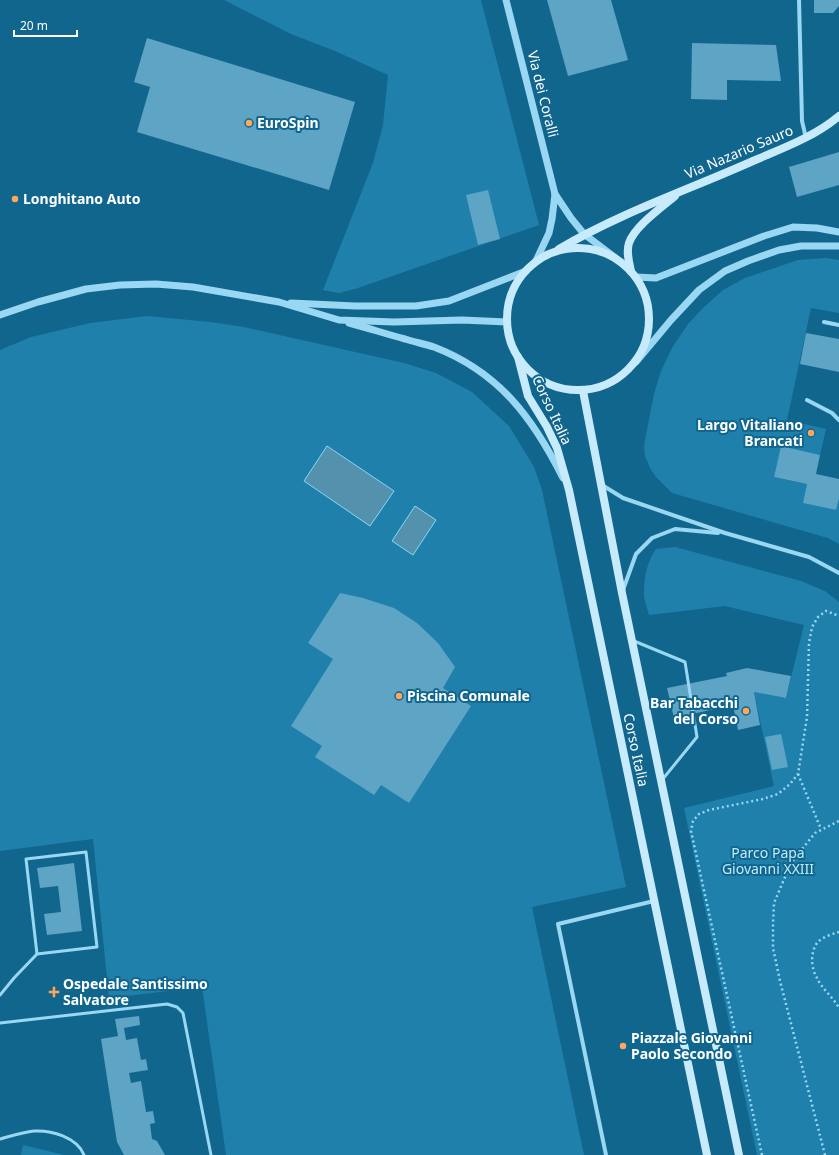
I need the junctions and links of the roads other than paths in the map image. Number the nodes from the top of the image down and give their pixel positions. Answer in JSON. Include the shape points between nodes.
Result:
{"nodes":[{"id":1,"x":506,"y":0,"type":"edge"},
{"id":2,"x":799,"y":0,"type":"edge"},
{"id":3,"x":839,"y":116,"type":"edge"},
{"id":4,"x":806,"y":138,"type":"junction"},
{"id":5,"x":681,"y":190,"type":"junction"},
{"id":6,"x":555,"y":194,"type":"junction"},
{"id":7,"x":839,"y":232,"type":"edge"},
{"id":8,"x":584,"y":234,"type":"junction"},
{"id":9,"x":839,"y":246,"type":"edge"},
{"id":10,"x":549,"y":254,"type":"junction"},
{"id":11,"x":617,"y":259,"type":"junction"},
{"id":12,"x":535,"y":263,"type":"junction"},
{"id":13,"x":526,"y":270,"type":"junction"},
{"id":14,"x":633,"y":274,"type":"junction"},
{"id":15,"x":279,"y":302,"type":"junction"},
{"id":16,"x":0,"y":315,"type":"edge"},
{"id":17,"x":339,"y":320,"type":"junction"},
{"id":18,"x":507,"y":322,"type":"junction"},
{"id":19,"x":824,"y":322,"type":"dead end"},
{"id":20,"x":839,"y":325,"type":"edge"},
{"id":21,"x":518,"y":357,"type":"junction"},
{"id":22,"x":636,"y":362,"type":"junction"},
{"id":23,"x":584,"y":391,"type":"junction"},
{"id":24,"x":808,"y":400,"type":"dead end"},
{"id":25,"x":839,"y":420,"type":"edge"},
{"id":26,"x":602,"y":484,"type":"junction"},
{"id":27,"x":568,"y":490,"type":"junction"},
{"id":28,"x":725,"y":534,"type":"junction"},
{"id":29,"x":839,"y":573,"type":"edge"},
{"id":30,"x":622,"y":592,"type":"junction"},
{"id":31,"x":632,"y":640,"type":"junction"},
{"id":32,"x":661,"y":781,"type":"junction"},
{"id":33,"x":654,"y":901,"type":"junction"},
{"id":34,"x":37,"y":954,"type":"junction"},
{"id":35,"x":0,"y":995,"type":"edge"},
{"id":36,"x":0,"y":1023,"type":"edge"},
{"id":37,"x":0,"y":1139,"type":"edge"},
{"id":38,"x":84,"y":1155,"type":"edge"},
{"id":39,"x":211,"y":1155,"type":"edge"},
{"id":40,"x":606,"y":1155,"type":"edge"},
{"id":41,"x":707,"y":1155,"type":"edge"},
{"id":42,"x":740,"y":1155,"type":"edge"}],
"edges":[{"from":1,"to":6,"type":"street","name":"Via dei Coralli"},
{"from":2,"to":4,"type":"street","via":[[802,121]]},
{"from":3,"to":4,"type":"main road","name":"Via Nazario Sauro"},
{"from":4,"to":5,"type":"main road","name":"Via Nazario Sauro"},
{"from":5,"to":8,"type":"main road","name":"Via Nazario Sauro"},
{"from":5,"to":14,"type":"main road","via":[[638,228],[629,242],[628,254]]},
{"from":6,"to":8,"type":"street"},
{"from":6,"to":12,"type":"street","via":[[549,233]]},
{"from":7,"to":14,"type":"street","via":[[793,227],[656,278]]},
{"from":8,"to":10,"type":"main road","name":"Via Nazario Sauro"},
{"from":8,"to":11,"type":"street"},
{"from":9,"to":22,"type":"street","via":[[801,246],[779,250],[725,271],[699,290]]},
{"from":10,"to":11,"type":"main road","via":[[565,249],[583,248]]},
{"from":10,"to":12,"type":"main road"},
{"from":11,"to":14,"type":"main road"},
{"from":12,"to":13,"type":"main road"},
{"from":13,"to":15,"type":"street","via":[[449,301],[416,306]]},
{"from":13,"to":18,"type":"main road","via":[[509,304]]},
{"from":14,"to":22,"type":"main road","via":[[646,297],[650,320],[646,342]]},
{"from":15,"to":16,"type":"street","via":[[193,287],[120,285],[86,289]]},
{"from":15,"to":17,"type":"street"},
{"from":17,"to":18,"type":"street"},
{"from":17,"to":27,"type":"street","via":[[434,347],[469,364],[496,383],[538,431]]},
{"from":18,"to":21,"type":"main road","via":[[510,340]]},
{"from":19,"to":20,"type":"street"},
{"from":21,"to":23,"type":"main road","via":[[530,372],[546,383],[564,389]]},
{"from":21,"to":27,"type":"main road","name":"Corso Italia","via":[[528,396],[557,448]]},
{"from":22,"to":23,"type":"main road","via":[[621,377],[604,386]]},
{"from":23,"to":26,"type":"main road","name":"Corso Italia"},
{"from":24,"to":25,"type":"street","via":[[832,413]]},
{"from":26,"to":28,"type":"street","via":[[623,498]]},
{"from":26,"to":30,"type":"main road","name":"Corso Italia"},
{"from":27,"to":33,"type":"main road","name":"Corso Italia"},
{"from":28,"to":29,"type":"street","via":[[809,557]]},
{"from":28,"to":30,"type":"street","via":[[674,529],[652,538],[636,554]]},
{"from":30,"to":31,"type":"main road","name":"Corso Italia"},
{"from":31,"to":32,"type":"main road","name":"Corso Italia"},
{"from":31,"to":32,"type":"lane","via":[[685,662],[698,737]]},
{"from":32,"to":42,"type":"main road","name":"Corso Italia"},
{"from":33,"to":40,"type":"street","via":[[558,924]]},
{"from":33,"to":41,"type":"main road","name":"Corso Italia"},
{"from":34,"to":34,"type":"lane","via":[[97,947],[86,852],[26,859]]},
{"from":34,"to":35,"type":"lane"},
{"from":36,"to":39,"type":"lane","via":[[167,1004],[177,1007],[183,1013]]},
{"from":37,"to":38,"type":"lane","via":[[34,1131],[61,1134],[76,1143]]}]}
